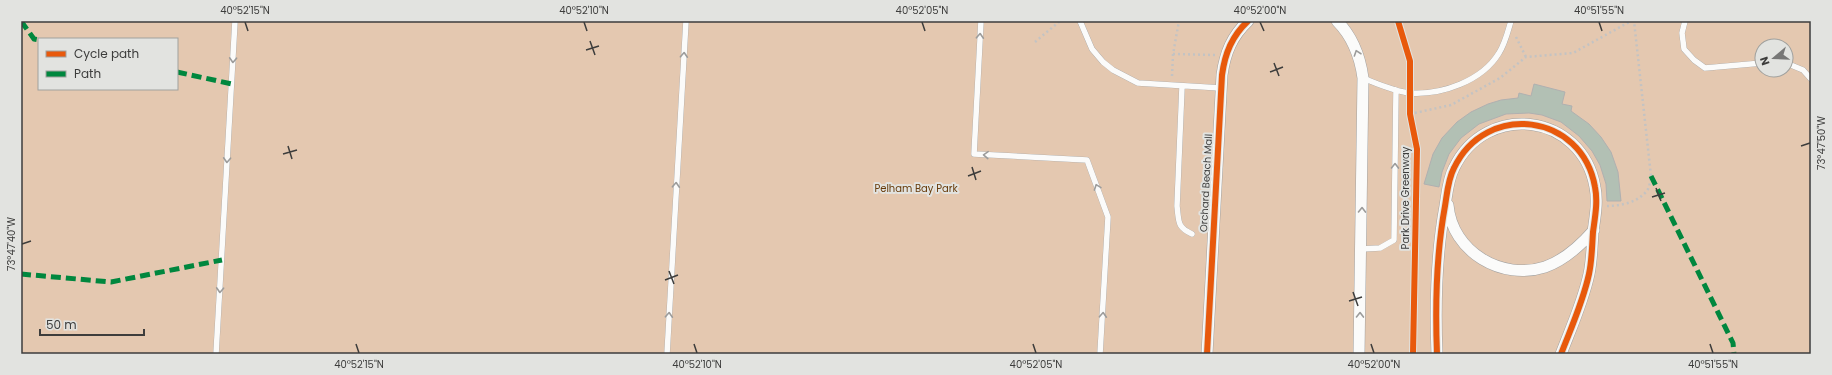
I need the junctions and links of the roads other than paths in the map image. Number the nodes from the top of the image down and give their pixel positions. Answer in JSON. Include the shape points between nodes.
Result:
{"nodes":[{"id":1,"x":235,"y":21,"type":"edge"},
{"id":2,"x":686,"y":21,"type":"edge"},
{"id":3,"x":981,"y":21,"type":"edge"},
{"id":4,"x":1080,"y":21,"type":"edge"},
{"id":5,"x":1248,"y":21,"type":"edge"},
{"id":6,"x":1337,"y":21,"type":"edge"},
{"id":7,"x":1511,"y":21,"type":"edge"},
{"id":8,"x":1685,"y":21,"type":"edge"},
{"id":9,"x":1754,"y":64,"type":"edge"},
{"id":10,"x":1794,"y":66,"type":"edge"},
{"id":11,"x":1363,"y":78,"type":"junction"},
{"id":12,"x":1811,"y":79,"type":"edge"},
{"id":13,"x":1182,"y":87,"type":"junction"},
{"id":14,"x":1221,"y":88,"type":"junction"},
{"id":15,"x":1396,"y":90,"type":"junction"},
{"id":16,"x":1447,"y":194,"type":"junction"},
{"id":17,"x":1594,"y":230,"type":"junction"},
{"id":18,"x":1192,"y":234,"type":"dead end"},
{"id":19,"x":1361,"y":249,"type":"junction"},
{"id":20,"x":216,"y":354,"type":"edge"},
{"id":21,"x":667,"y":354,"type":"edge"},
{"id":22,"x":1100,"y":354,"type":"edge"},
{"id":23,"x":1207,"y":354,"type":"edge"},
{"id":24,"x":1360,"y":354,"type":"edge"},
{"id":25,"x":1438,"y":354,"type":"edge"},
{"id":26,"x":1561,"y":354,"type":"edge"}],
"edges":[{"from":1,"to":20,"type":"lane","one_way":true},
{"from":21,"to":2,"type":"lane","one_way":true},
{"from":22,"to":3,"type":"lane","one_way":true,"via":[[1108,217],[1087,160],[974,154]]},
{"from":4,"to":13,"type":"lane","via":[[1092,49],[1113,70],[1138,83]]},
{"from":5,"to":14,"type":"street","name":"Orchard Beach Mall","via":[[1237,33],[1227,51],[1223,63]]},
{"from":11,"to":6,"type":"street","one_way":true,"via":[[1354,44]]},
{"from":7,"to":15,"type":"lane","via":[[1500,53],[1488,67],[1473,78],[1456,86],[1434,91],[1411,93]]},
{"from":8,"to":9,"type":"lane","via":[[1682,33],[1684,49],[1705,68]]},
{"from":10,"to":12,"type":"lane"},
{"from":11,"to":15,"type":"lane"},
{"from":19,"to":11,"type":"street","one_way":true},
{"from":13,"to":14,"type":"lane"},
{"from":13,"to":18,"type":"lane","via":[[1177,206],[1182,229]]},
{"from":14,"to":23,"type":"street","name":"Orchard Beach Mall"},
{"from":19,"to":15,"type":"lane","one_way":true,"via":[[1380,248],[1394,240]]},
{"from":16,"to":17,"type":"street","via":[[1451,221],[1461,242],[1483,260],[1511,270],[1536,270],[1551,264],[1574,251]]},
{"from":16,"to":17,"type":"street","via":[[1453,169],[1460,157],[1477,140],[1506,126],[1530,124],[1552,129],[1575,146],[1588,164],[1593,177],[1597,205]]},
{"from":16,"to":25,"type":"street","via":[[1437,274]]},
{"from":17,"to":26,"type":"street","via":[[1586,288]]},
{"from":24,"to":19,"type":"street","one_way":true}]}
